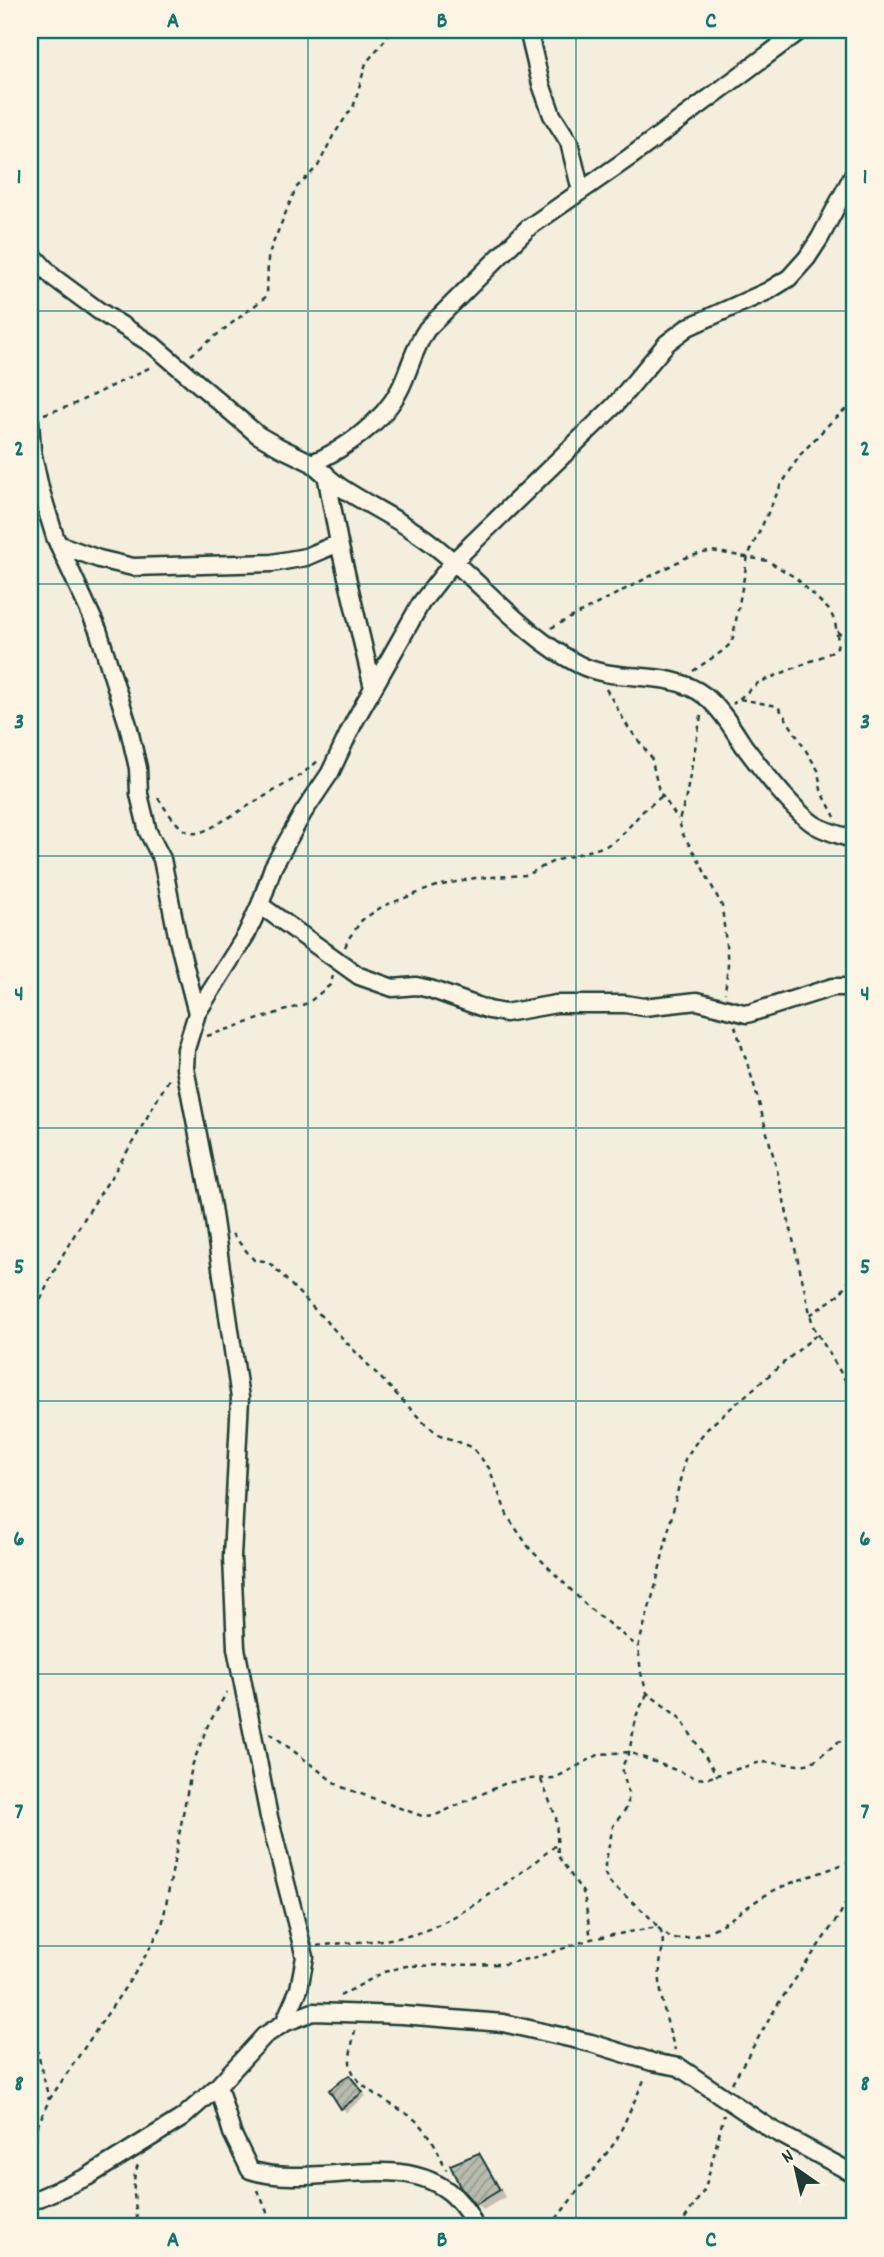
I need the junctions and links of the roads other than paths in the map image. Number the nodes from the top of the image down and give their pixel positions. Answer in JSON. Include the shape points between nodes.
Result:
{"nodes":[{"id":1,"x":528,"y":30,"type":"edge"},
{"id":2,"x":801,"y":30,"type":"edge"},
{"id":3,"x":854,"y":173,"type":"edge"},
{"id":4,"x":581,"y":191,"type":"junction"},
{"id":5,"x":30,"y":252,"type":"edge"},
{"id":6,"x":35,"y":418,"type":"edge"},
{"id":7,"x":312,"y":463,"type":"junction"},
{"id":8,"x":326,"y":474,"type":"junction"},
{"id":9,"x":339,"y":543,"type":"junction"},
{"id":10,"x":58,"y":544,"type":"junction"},
{"id":11,"x":454,"y":561,"type":"junction"},
{"id":12,"x":373,"y":688,"type":"junction"},
{"id":13,"x":850,"y":838,"type":"edge"},
{"id":14,"x":260,"y":905,"type":"junction"},
{"id":15,"x":854,"y":987,"type":"edge"},
{"id":16,"x":197,"y":1013,"type":"junction"},
{"id":17,"x":284,"y":2023,"type":"junction"},
{"id":18,"x":218,"y":2086,"type":"junction"},
{"id":19,"x":854,"y":2174,"type":"edge"},
{"id":20,"x":30,"y":2202,"type":"edge"},
{"id":21,"x":474,"y":2227,"type":"edge"}],
"edges":[{"from":1,"to":4,"type":"street","via":[[541,84],[552,116],[569,142]]},
{"from":2,"to":4,"type":"street"},
{"from":3,"to":11,"type":"street","via":[[820,238],[789,278],[688,327],[667,343],[615,405]]},
{"from":4,"to":7,"type":"street","via":[[528,228],[439,314],[418,342],[400,388],[382,414],[350,442]]},
{"from":5,"to":7,"type":"street","via":[[53,277],[173,362],[258,435]]},
{"from":6,"to":10,"type":"street","via":[[32,451]]},
{"from":7,"to":8,"type":"street"},
{"from":8,"to":9,"type":"street"},
{"from":8,"to":11,"type":"street"},
{"from":9,"to":10,"type":"street","via":[[306,557],[272,563],[133,567]]},
{"from":9,"to":12,"type":"street"},
{"from":10,"to":16,"type":"street","via":[[98,630],[128,725],[148,832],[162,859]]},
{"from":11,"to":12,"type":"street","via":[[421,603]]},
{"from":11,"to":13,"type":"street","via":[[557,653],[600,673],[678,681],[705,696],[803,817]]},
{"from":12,"to":14,"type":"street","via":[[330,773],[273,867]]},
{"from":14,"to":15,"type":"street","via":[[359,976],[393,988],[430,989],[505,1013],[556,1004],[652,1007],[697,1001],[747,1014],[833,987]]},
{"from":14,"to":16,"type":"street"},
{"from":16,"to":17,"type":"street","via":[[185,1068],[212,1207],[240,1398],[232,1590],[240,1671],[269,1817],[305,1957],[303,1975]]},
{"from":17,"to":18,"type":"street","via":[[264,2036]]},
{"from":17,"to":19,"type":"street","via":[[313,2012],[359,2013],[503,2023],[591,2042],[679,2067],[726,2100]]},
{"from":18,"to":20,"type":"street","via":[[183,2118],[150,2139],[87,2177]]},
{"from":18,"to":21,"type":"street","via":[[232,2133],[250,2170],[266,2176],[386,2173],[424,2178],[462,2204]]}]}
